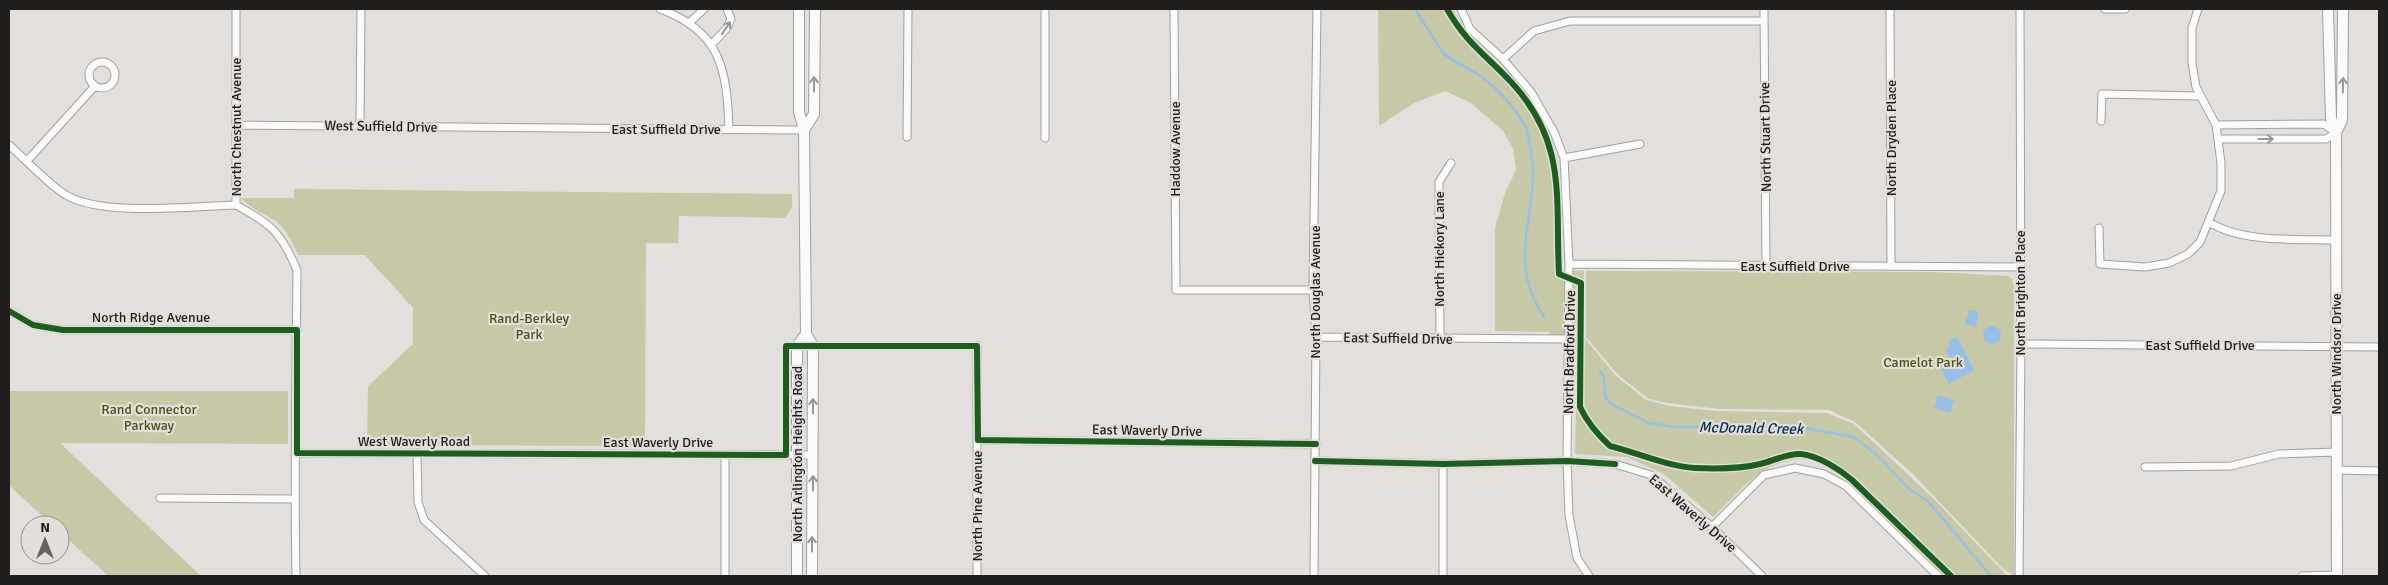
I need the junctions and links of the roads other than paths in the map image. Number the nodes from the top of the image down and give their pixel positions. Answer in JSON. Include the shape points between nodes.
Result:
{"nodes":[{"id":1,"x":236,"y":9,"type":"edge"},
{"id":2,"x":361,"y":9,"type":"edge"},
{"id":3,"x":660,"y":9,"type":"edge"},
{"id":4,"x":704,"y":9,"type":"edge"},
{"id":5,"x":727,"y":9,"type":"edge"},
{"id":6,"x":799,"y":9,"type":"edge"},
{"id":7,"x":815,"y":9,"type":"edge"},
{"id":8,"x":908,"y":9,"type":"edge"},
{"id":9,"x":1045,"y":9,"type":"edge"},
{"id":10,"x":1174,"y":9,"type":"edge"},
{"id":11,"x":1317,"y":9,"type":"edge"},
{"id":12,"x":1461,"y":9,"type":"edge"},
{"id":13,"x":1764,"y":9,"type":"edge"},
{"id":14,"x":1890,"y":9,"type":"edge"},
{"id":15,"x":2020,"y":9,"type":"edge"},
{"id":16,"x":2105,"y":9,"type":"edge"},
{"id":17,"x":2125,"y":9,"type":"edge"},
{"id":18,"x":2198,"y":9,"type":"edge"},
{"id":19,"x":2328,"y":9,"type":"edge"},
{"id":20,"x":2343,"y":9,"type":"edge"},
{"id":21,"x":1763,"y":21,"type":"junction"},
{"id":22,"x":688,"y":23,"type":"junction"},
{"id":23,"x":712,"y":44,"type":"junction"},
{"id":24,"x":1503,"y":59,"type":"junction"},
{"id":25,"x":95,"y":86,"type":"dead end"},
{"id":26,"x":2200,"y":96,"type":"junction"},
{"id":27,"x":2101,"y":121,"type":"dead end"},
{"id":28,"x":236,"y":125,"type":"junction"},
{"id":29,"x":360,"y":125,"type":"junction"},
{"id":30,"x":2216,"y":125,"type":"junction"},
{"id":31,"x":527,"y":129,"type":"joint"},
{"id":32,"x":729,"y":129,"type":"junction"},
{"id":33,"x":804,"y":130,"type":"junction"},
{"id":34,"x":2336,"y":132,"type":"junction"},
{"id":35,"x":908,"y":136,"type":"dead end"},
{"id":36,"x":1045,"y":138,"type":"dead end"},
{"id":37,"x":2218,"y":139,"type":"junction"},
{"id":38,"x":1640,"y":144,"type":"dead end"},
{"id":39,"x":9,"y":145,"type":"edge"},
{"id":40,"x":1564,"y":158,"type":"junction"},
{"id":41,"x":27,"y":161,"type":"junction"},
{"id":42,"x":1451,"y":163,"type":"dead end"},
{"id":43,"x":236,"y":205,"type":"junction"},
{"id":44,"x":2209,"y":222,"type":"junction"},
{"id":45,"x":2099,"y":228,"type":"dead end"},
{"id":46,"x":2336,"y":240,"type":"junction"},
{"id":47,"x":1569,"y":264,"type":"junction"},
{"id":48,"x":1766,"y":265,"type":"junction"},
{"id":49,"x":1891,"y":266,"type":"junction"},
{"id":50,"x":2020,"y":267,"type":"junction"},
{"id":51,"x":1314,"y":290,"type":"junction"},
{"id":52,"x":9,"y":311,"type":"edge"},
{"id":53,"x":297,"y":330,"type":"junction"},
{"id":54,"x":806,"y":334,"type":"junction"},
{"id":55,"x":1316,"y":337,"type":"junction"},
{"id":56,"x":1440,"y":338,"type":"junction"},
{"id":57,"x":1570,"y":339,"type":"junction"},
{"id":58,"x":2021,"y":344,"type":"junction"},
{"id":59,"x":977,"y":346,"type":"dead end"},
{"id":60,"x":2336,"y":346,"type":"junction"},
{"id":61,"x":2379,"y":347,"type":"edge"},
{"id":62,"x":978,"y":440,"type":"junction"},
{"id":63,"x":1316,"y":444,"type":"junction"},
{"id":64,"x":417,"y":452,"type":"junction"},
{"id":65,"x":2336,"y":452,"type":"junction"},
{"id":66,"x":297,"y":453,"type":"junction"},
{"id":67,"x":530,"y":454,"type":"joint"},
{"id":68,"x":726,"y":454,"type":"junction"},
{"id":69,"x":798,"y":455,"type":"junction"},
{"id":70,"x":813,"y":455,"type":"junction"},
{"id":71,"x":1315,"y":461,"type":"junction"},
{"id":72,"x":1567,"y":461,"type":"junction"},
{"id":73,"x":1443,"y":464,"type":"junction"},
{"id":74,"x":2145,"y":466,"type":"dead end"},
{"id":75,"x":2336,"y":470,"type":"junction"},
{"id":76,"x":2379,"y":470,"type":"edge"},
{"id":77,"x":160,"y":498,"type":"dead end"},
{"id":78,"x":295,"y":499,"type":"junction"},
{"id":79,"x":1712,"y":527,"type":"junction"},
{"id":80,"x":296,"y":576,"type":"edge"},
{"id":81,"x":485,"y":576,"type":"edge"},
{"id":82,"x":725,"y":576,"type":"edge"},
{"id":83,"x":797,"y":576,"type":"edge"},
{"id":84,"x":812,"y":576,"type":"edge"},
{"id":85,"x":977,"y":576,"type":"edge"},
{"id":86,"x":1314,"y":576,"type":"edge"},
{"id":87,"x":1443,"y":576,"type":"edge"},
{"id":88,"x":1589,"y":576,"type":"edge"},
{"id":89,"x":1762,"y":576,"type":"edge"},
{"id":90,"x":1938,"y":576,"type":"edge"},
{"id":91,"x":2018,"y":576,"type":"edge"},
{"id":92,"x":2302,"y":576,"type":"edge"},
{"id":93,"x":2336,"y":576,"type":"edge"}],
"edges":[{"from":1,"to":28,"type":"street","name":"North Chestnut Avenue"},
{"from":2,"to":29,"type":"street"},
{"from":3,"to":22,"type":"street","via":[[681,16]]},
{"from":4,"to":22,"type":"street"},
{"from":23,"to":5,"type":"street","one_way":true,"via":[[731,19]]},
{"from":6,"to":33,"type":"main road","name":"North Arlington Heights Road","via":[[799,112]]},
{"from":33,"to":7,"type":"main road","name":"North Arlington Heights Road","one_way":true,"via":[[814,114]]},
{"from":8,"to":35,"type":"street"},
{"from":9,"to":36,"type":"street"},
{"from":10,"to":51,"type":"street","name":"Haddow Avenue","via":[[1176,290]]},
{"from":11,"to":51,"type":"street","name":"North Douglas Avenue"},
{"from":12,"to":24,"type":"street","name":"North Bradford Drive","via":[[1470,29]]},
{"from":13,"to":21,"type":"street","name":"North Stuart Drive"},
{"from":14,"to":49,"type":"street","name":"North Dryden Place"},
{"from":15,"to":50,"type":"street","name":"North Brighton Place"},
{"from":16,"to":17,"type":"street"},
{"from":18,"to":26,"type":"street","via":[[2192,28],[2192,63]]},
{"from":19,"to":34,"type":"main road","name":"North Windsor Drive","via":[[2330,118]]},
{"from":34,"to":20,"type":"main road","name":"North Windsor Drive","one_way":true,"via":[[2342,120]]},
{"from":21,"to":24,"type":"street","via":[[1570,21],[1534,31]]},
{"from":21,"to":48,"type":"street","name":"North Stuart Drive"},
{"from":22,"to":23,"type":"street"},
{"from":23,"to":32,"type":"street","via":[[728,87]]},
{"from":24,"to":40,"type":"street","name":"North Bradford Drive","via":[[1532,92]]},
{"from":25,"to":41,"type":"street"},
{"from":26,"to":27,"type":"street","via":[[2102,94]]},
{"from":26,"to":30,"type":"street"},
{"from":28,"to":29,"type":"street","name":"West Suffield Drive"},
{"from":28,"to":43,"type":"street","name":"North Chestnut Avenue"},
{"from":29,"to":31,"type":"street","name":"West Suffield Drive"},
{"from":30,"to":34,"type":"street","via":[[2324,124]]},
{"from":30,"to":37,"type":"street"},
{"from":31,"to":32,"type":"street","name":"East Suffield Drive"},
{"from":32,"to":33,"type":"street","name":"East Suffield Drive"},
{"from":33,"to":54,"type":"main road","name":"North Arlington Heights Road"},
{"from":37,"to":34,"type":"street","one_way":true,"via":[[2326,139]]},
{"from":34,"to":46,"type":"main road","name":"North Windsor Drive"},
{"from":37,"to":44,"type":"street","via":[[2222,191]]},
{"from":38,"to":40,"type":"street"},
{"from":39,"to":41,"type":"street"},
{"from":40,"to":47,"type":"street","name":"North Bradford Drive"},
{"from":41,"to":43,"type":"street","via":[[65,195],[87,204],[117,208]]},
{"from":42,"to":56,"type":"street","name":"North Hickory Lane","via":[[1439,182]]},
{"from":43,"to":53,"type":"street","name":"North Chestnut Avenue","via":[[266,222],[285,242],[297,270]]},
{"from":44,"to":45,"type":"street","via":[[2200,242],[2188,254],[2169,263],[2145,267],[2100,264]]},
{"from":44,"to":46,"type":"street","via":[[2220,229],[2253,236]]},
{"from":46,"to":60,"type":"main road","name":"North Windsor Drive"},
{"from":47,"to":48,"type":"street","name":"East Suffield Drive"},
{"from":47,"to":57,"type":"street","name":"North Bradford Drive"},
{"from":48,"to":49,"type":"street","name":"East Suffield Drive"},
{"from":49,"to":50,"type":"street","name":"East Suffield Drive"},
{"from":50,"to":58,"type":"street","name":"North Brighton Place"},
{"from":51,"to":55,"type":"street","name":"North Douglas Avenue"},
{"from":52,"to":53,"type":"street","name":"North Ridge Avenue","via":[[33,325],[63,330]]},
{"from":53,"to":66,"type":"street","name":"North Chestnut Avenue"},
{"from":54,"to":69,"type":"main road","name":"North Arlington Heights Road","via":[[798,346]]},
{"from":70,"to":54,"type":"main road","name":"North Arlington Heights Road","one_way":true,"via":[[813,346]]},
{"from":55,"to":56,"type":"street","name":"East Suffield Drive"},
{"from":55,"to":63,"type":"street","name":"North Douglas Avenue"},
{"from":56,"to":57,"type":"street","name":"East Suffield Drive"},
{"from":57,"to":72,"type":"street","name":"North Bradford Drive"},
{"from":58,"to":60,"type":"street","name":"East Suffield Drive"},
{"from":58,"to":91,"type":"street","name":"North Brighton Place"},
{"from":59,"to":62,"type":"street","name":"North Pine Avenue"},
{"from":60,"to":61,"type":"street","name":"East Suffield Drive"},
{"from":60,"to":65,"type":"main road","name":"North Windsor Drive"},
{"from":62,"to":63,"type":"street","name":"East Waverly Drive"},
{"from":62,"to":85,"type":"street","name":"North Pine Avenue"},
{"from":63,"to":71,"type":"street","name":"North Douglas Avenue"},
{"from":64,"to":66,"type":"street","name":"West Waverly Road"},
{"from":64,"to":67,"type":"street","name":"West Waverly Road"},
{"from":64,"to":81,"type":"street","via":[[418,502],[424,520]]},
{"from":65,"to":74,"type":"street","via":[[2279,454],[2231,466]]},
{"from":65,"to":75,"type":"main road","name":"North Windsor Drive"},
{"from":66,"to":78,"type":"street","name":"North Chestnut Avenue"},
{"from":67,"to":68,"type":"street","name":"East Waverly Drive"},
{"from":68,"to":69,"type":"street","name":"East Waverly Drive"},
{"from":68,"to":82,"type":"street"},
{"from":69,"to":70,"type":"street","name":"East Waverly Drive"},
{"from":69,"to":83,"type":"main road","name":"North Arlington Heights Road"},
{"from":84,"to":70,"type":"main road","name":"North Arlington Heights Road","one_way":true},
{"from":71,"to":73,"type":"street","name":"East Waverly Drive"},
{"from":71,"to":86,"type":"street","name":"North Douglas Avenue"},
{"from":72,"to":73,"type":"street","name":"East Waverly Drive"},
{"from":72,"to":79,"type":"street","name":"East Waverly Drive","via":[[1615,464],[1651,475]]},
{"from":72,"to":88,"type":"street","name":"North Bradford Drive","via":[[1569,515],[1577,558]]},
{"from":73,"to":87,"type":"street"},
{"from":75,"to":76,"type":"street"},
{"from":75,"to":93,"type":"main road","name":"North Windsor Drive"},
{"from":77,"to":78,"type":"street"},
{"from":78,"to":80,"type":"street","name":"North Chestnut Avenue"},
{"from":79,"to":89,"type":"street","name":"East Waverly Drive"},
{"from":79,"to":90,"type":"street","via":[[1764,475],[1795,468],[1824,474],[1846,486]]},
{"from":92,"to":93,"type":"street"}]}
